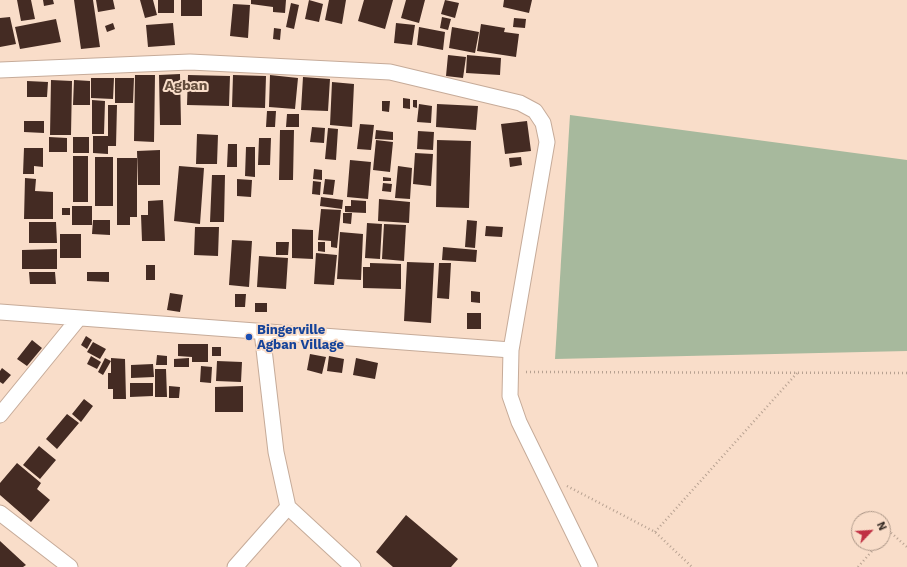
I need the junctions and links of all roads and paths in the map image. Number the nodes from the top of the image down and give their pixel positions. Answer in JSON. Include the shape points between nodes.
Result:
{"nodes":[{"id":1,"x":0,"y":70,"type":"edge"},
{"id":2,"x":0,"y":312,"type":"edge"},
{"id":3,"x":79,"y":318,"type":"junction"},
{"id":4,"x":262,"y":332,"type":"junction"},
{"id":5,"x":511,"y":350,"type":"junction"},
{"id":6,"x":510,"y":372,"type":"junction"},
{"id":7,"x":798,"y":372,"type":"junction"},
{"id":8,"x":907,"y":373,"type":"edge"},
{"id":9,"x":0,"y":415,"type":"edge"},
{"id":10,"x":544,"y":473,"type":"junction"},
{"id":11,"x":288,"y":507,"type":"junction"},
{"id":12,"x":0,"y":513,"type":"edge"},
{"id":13,"x":655,"y":532,"type":"junction"},
{"id":14,"x":891,"y":534,"type":"edge"},
{"id":15,"x":907,"y":547,"type":"edge"},
{"id":16,"x":872,"y":551,"type":"edge"},
{"id":17,"x":70,"y":567,"type":"edge"},
{"id":18,"x":235,"y":567,"type":"edge"},
{"id":19,"x":353,"y":567,"type":"edge"},
{"id":20,"x":590,"y":567,"type":"edge"},
{"id":21,"x":692,"y":567,"type":"edge"},
{"id":22,"x":858,"y":567,"type":"edge"}],
"edges":[{"from":1,"to":5,"type":"street","via":[[190,62],[390,72],[520,103],[535,111],[543,123],[547,142]]},
{"from":2,"to":3,"type":"street"},
{"from":3,"to":4,"type":"street"},
{"from":3,"to":9,"type":"street"},
{"from":4,"to":5,"type":"street"},
{"from":4,"to":11,"type":"street","via":[[276,452]]},
{"from":5,"to":6,"type":"street"},
{"from":6,"to":7,"type":"path"},
{"from":6,"to":10,"type":"street","via":[[513,409]]},
{"from":7,"to":8,"type":"path"},
{"from":7,"to":13,"type":"path"},
{"from":10,"to":13,"type":"path"},
{"from":10,"to":20,"type":"street"},
{"from":11,"to":18,"type":"street"},
{"from":11,"to":19,"type":"street"},
{"from":12,"to":17,"type":"street"},
{"from":13,"to":21,"type":"path"},
{"from":14,"to":15,"type":"path"},
{"from":16,"to":22,"type":"path"}]}
